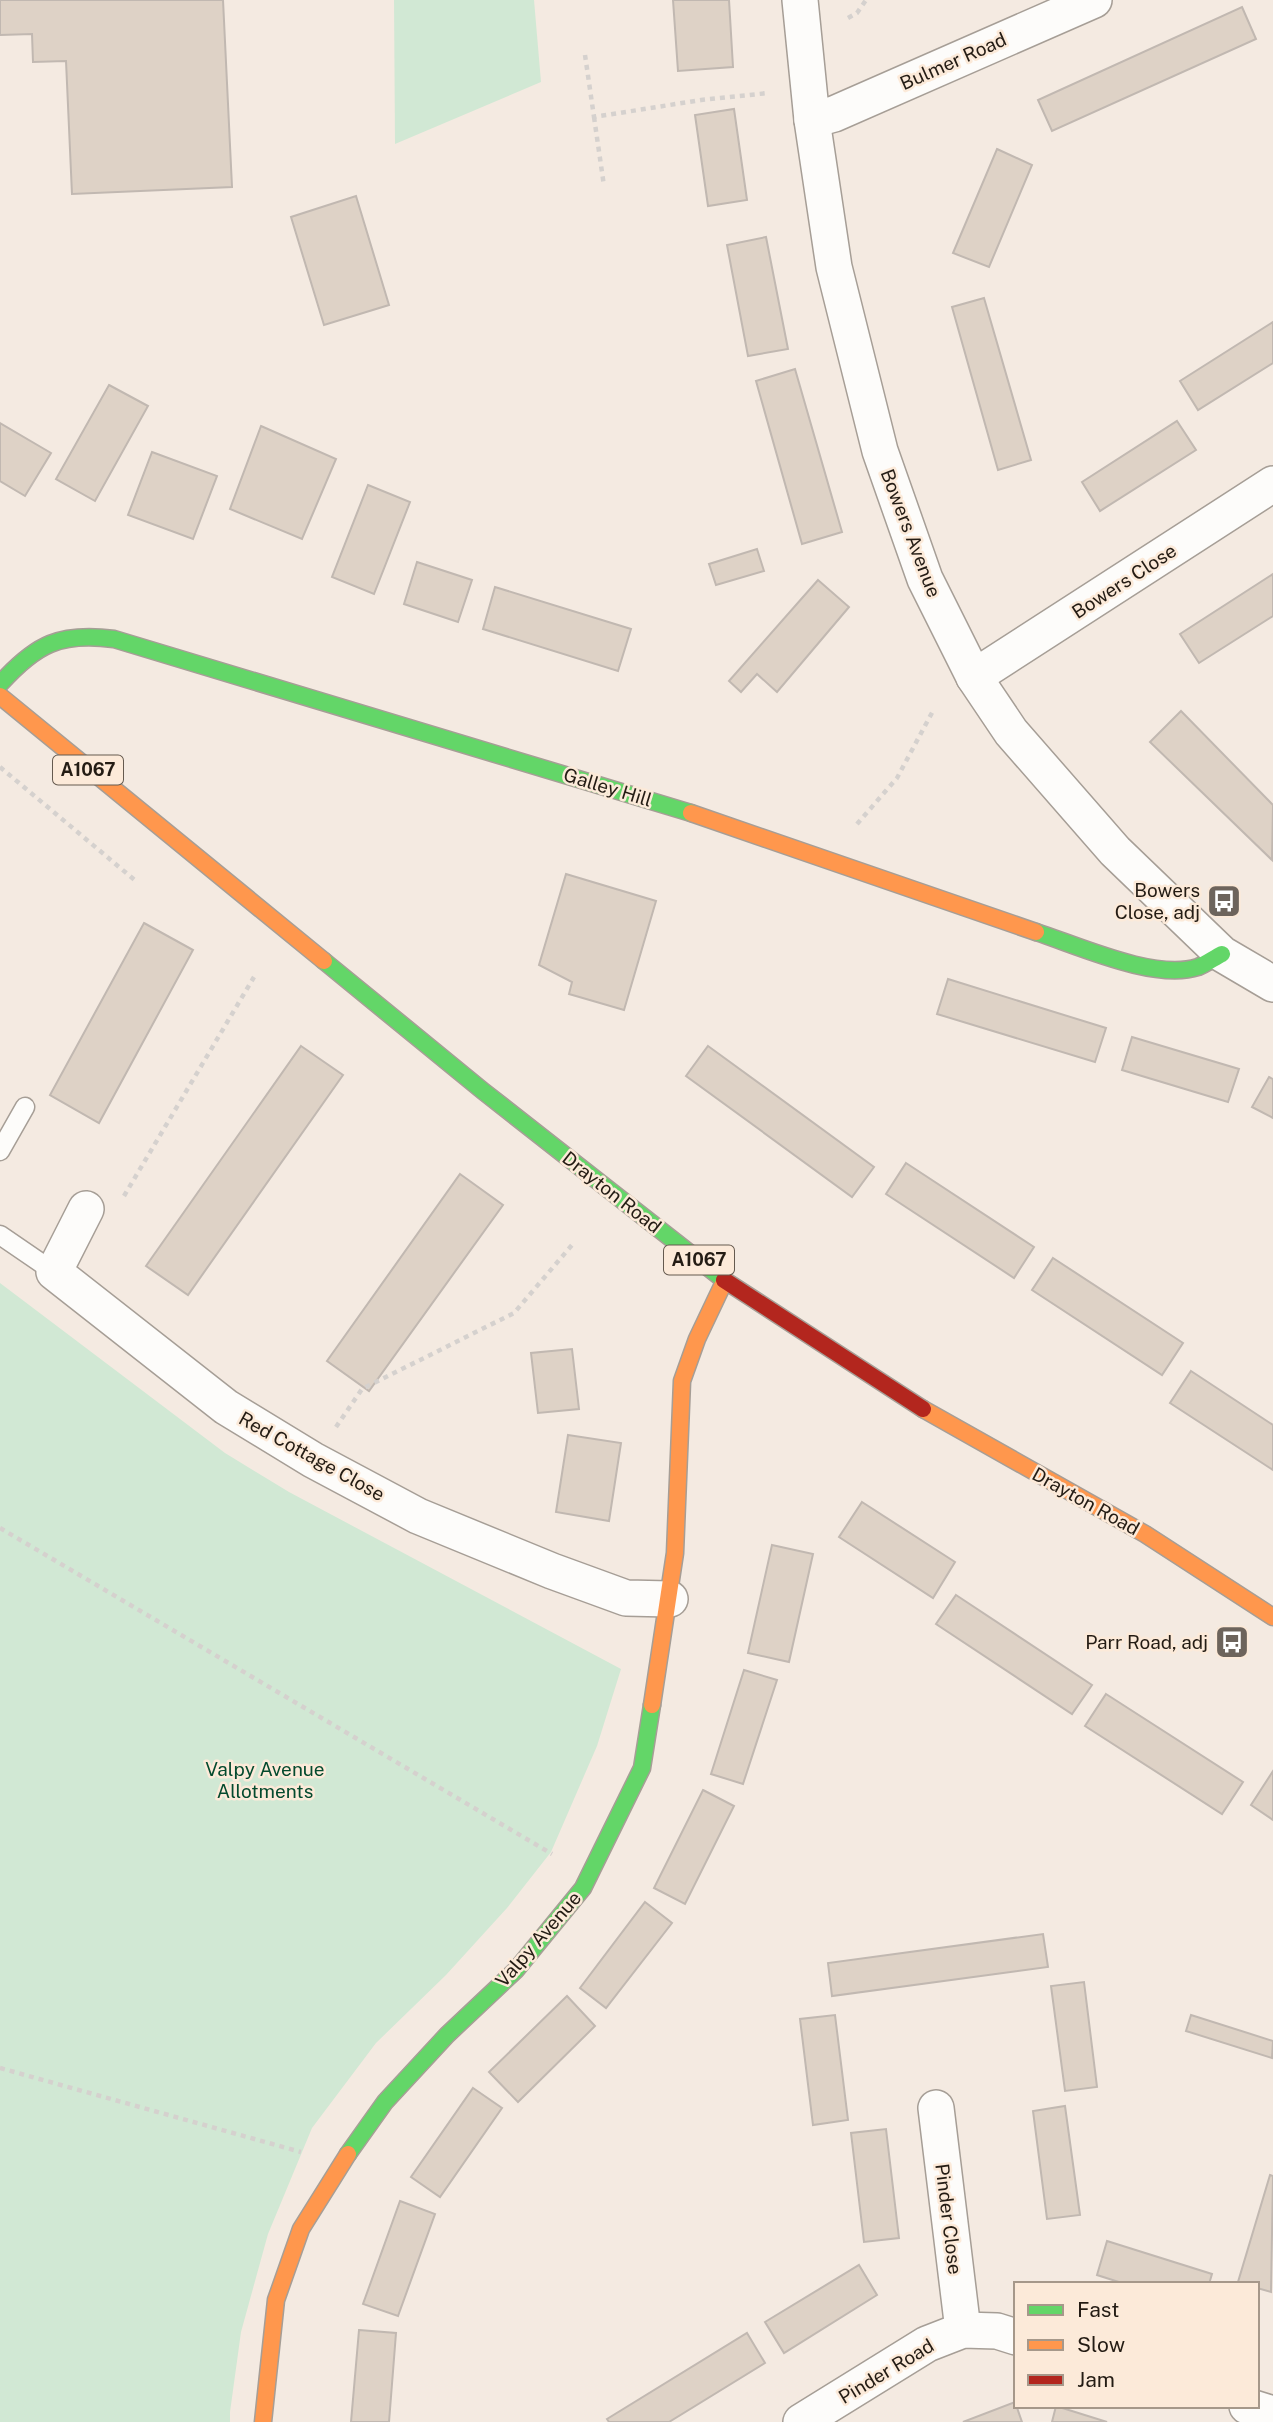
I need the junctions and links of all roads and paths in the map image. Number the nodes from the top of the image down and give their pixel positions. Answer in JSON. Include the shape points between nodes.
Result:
{"nodes":[{"id":1,"x":800,"y":0,"type":"edge"},
{"id":2,"x":866,"y":0,"type":"edge"},
{"id":3,"x":1094,"y":0,"type":"edge"},
{"id":4,"x":848,"y":18,"type":"dead end"},
{"id":5,"x":585,"y":55,"type":"dead end"},
{"id":6,"x":768,"y":93,"type":"dead end"},
{"id":7,"x":594,"y":117,"type":"junction"},
{"id":8,"x":812,"y":120,"type":"junction"},
{"id":9,"x":604,"y":186,"type":"dead end"},
{"id":10,"x":1273,"y":484,"type":"edge"},
{"id":11,"x":974,"y":677,"type":"junction"},
{"id":12,"x":0,"y":684,"type":"edge"},
{"id":13,"x":0,"y":696,"type":"edge"},
{"id":14,"x":934,"y":709,"type":"dead end"},
{"id":15,"x":0,"y":767,"type":"edge"},
{"id":16,"x":857,"y":824,"type":"dead end"},
{"id":17,"x":137,"y":882,"type":"dead end"},
{"id":18,"x":1222,"y":954,"type":"junction"},
{"id":19,"x":254,"y":977,"type":"dead end"},
{"id":20,"x":1273,"y":984,"type":"edge"},
{"id":21,"x":25,"y":1107,"type":"dead end"},
{"id":22,"x":0,"y":1151,"type":"edge"},
{"id":23,"x":86,"y":1209,"type":"joint"},
{"id":24,"x":0,"y":1235,"type":"edge"},
{"id":25,"x":572,"y":1245,"type":"dead end"},
{"id":26,"x":54,"y":1272,"type":"junction"},
{"id":27,"x":725,"y":1280,"type":"junction"},
{"id":28,"x":313,"y":1460,"type":"junction"},
{"id":29,"x":0,"y":1528,"type":"edge"},
{"id":30,"x":670,"y":1599,"type":"junction"},
{"id":31,"x":1273,"y":1617,"type":"edge"},
{"id":32,"x":589,"y":1875,"type":"junction"},
{"id":33,"x":0,"y":2068,"type":"edge"},
{"id":34,"x":936,"y":2108,"type":"dead end"},
{"id":35,"x":342,"y":2163,"type":"junction"},
{"id":36,"x":963,"y":2330,"type":"junction"},
{"id":37,"x":1014,"y":2336,"type":"edge"},
{"id":38,"x":1254,"y":2408,"type":"edge"},
{"id":39,"x":1273,"y":2414,"type":"edge"},
{"id":40,"x":263,"y":2422,"type":"edge"},
{"id":41,"x":801,"y":2422,"type":"edge"}],
"edges":[{"from":1,"to":8,"type":"street","name":"Bowers Avenue"},
{"from":2,"to":4,"type":"path"},
{"from":3,"to":8,"type":"street","name":"Bulmer Road"},
{"from":5,"to":7,"type":"path"},
{"from":6,"to":7,"type":"path"},
{"from":7,"to":9,"type":"path"},
{"from":8,"to":11,"type":"street","name":"Bowers Avenue","via":[[834,267],[880,451],[925,579]]},
{"from":10,"to":11,"type":"street","name":"Bowers Close"},
{"from":11,"to":18,"type":"street","name":"Bowers Avenue","via":[[1011,733],[1115,850]]},
{"from":12,"to":18,"type":"street","name":"Galley Hill","via":[[40,648],[61,637],[114,639],[651,799],[1118,960],[1164,971],[1198,967]]},
{"from":13,"to":27,"type":"street","name":"Drayton Road","number":"A1067","via":[[472,1082]]},
{"from":14,"to":16,"type":"path","via":[[897,778]]},
{"from":15,"to":17,"type":"path"},
{"from":18,"to":20,"type":"street","name":"Bowers Avenue"},
{"from":19,"to":23,"type":"path","via":[[114,1212]]},
{"from":21,"to":22,"type":"lane"},
{"from":23,"to":26,"type":"street"},
{"from":24,"to":26,"type":"lane"},
{"from":25,"to":28,"type":"path","via":[[514,1313],[362,1389]]},
{"from":26,"to":28,"type":"street","name":"Red Cottage Close","via":[[226,1407]]},
{"from":27,"to":30,"type":"street","name":"Valpy Avenue","via":[[682,1381]]},
{"from":27,"to":31,"type":"street","name":"Drayton Road","number":"A1067","via":[[927,1411],[1145,1534]]},
{"from":28,"to":30,"type":"street","name":"Red Cottage Close","via":[[418,1516],[552,1571],[626,1598]]},
{"from":29,"to":32,"type":"path"},
{"from":30,"to":32,"type":"street","name":"Valpy Avenue","via":[[642,1768]]},
{"from":32,"to":35,"type":"street","name":"Valpy Avenue","via":[[516,1970],[385,2102]]},
{"from":33,"to":35,"type":"path"},
{"from":34,"to":36,"type":"street","name":"Pinder Close"},
{"from":35,"to":40,"type":"street","name":"Valpy Avenue","via":[[301,2229],[276,2300]]},
{"from":36,"to":37,"type":"street","name":"Pinder Road"},
{"from":36,"to":41,"type":"street","name":"Pinder Road","via":[[928,2344]]},
{"from":38,"to":39,"type":"street"}]}
